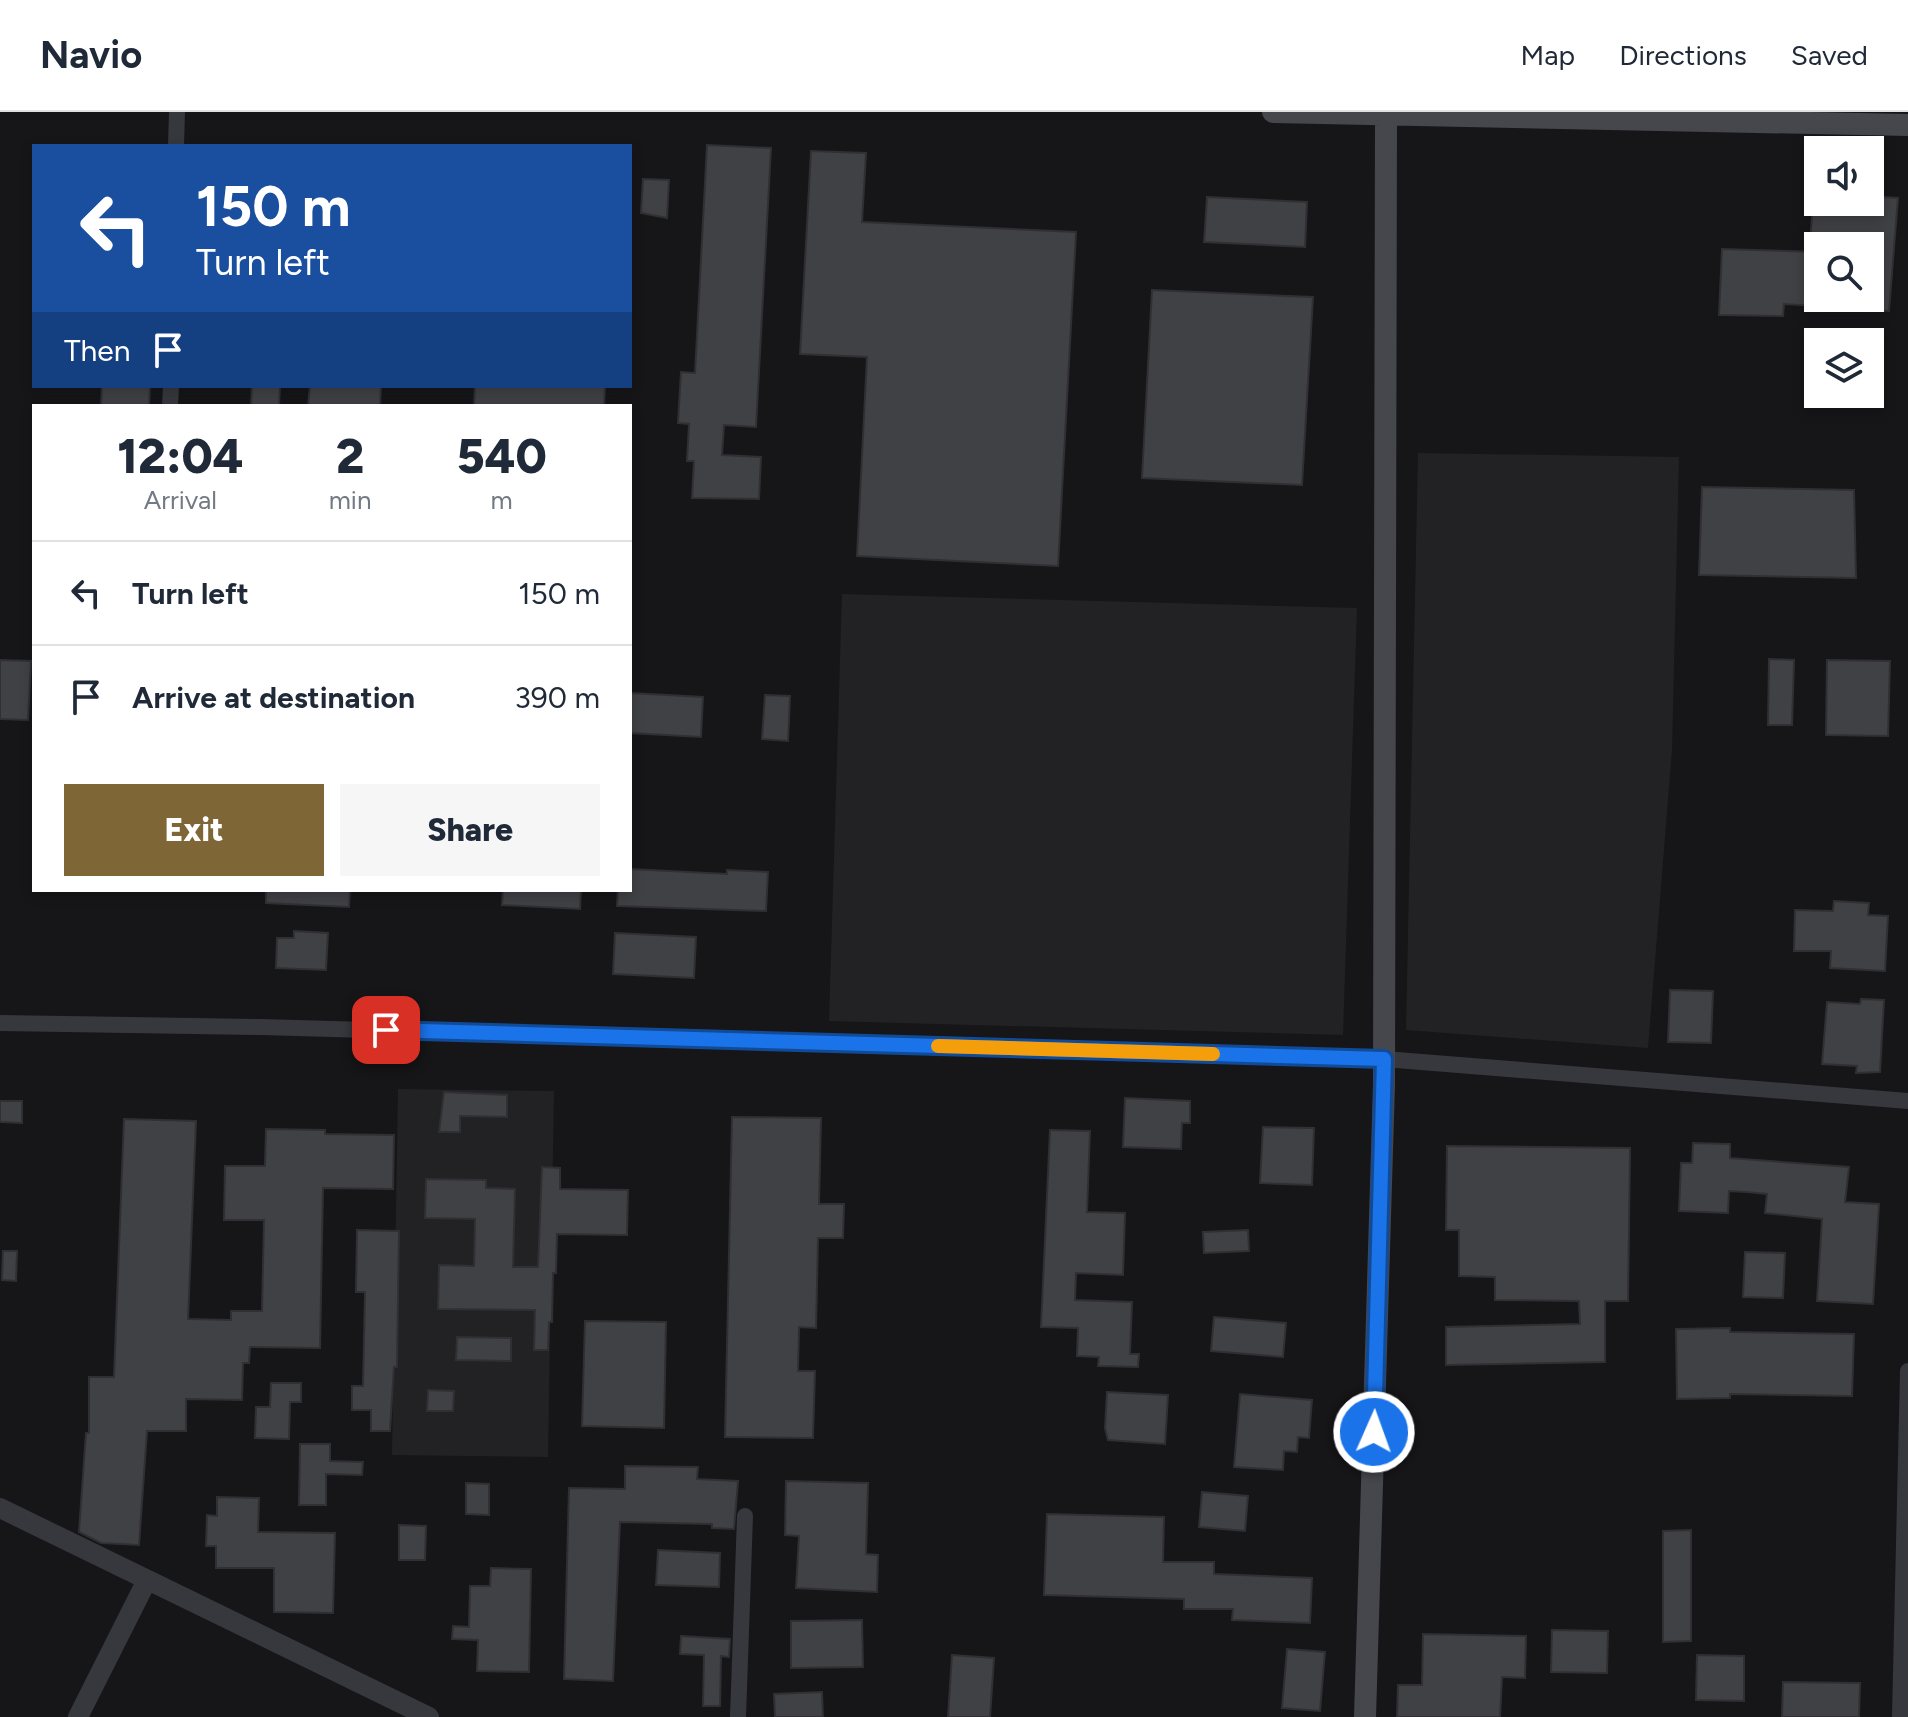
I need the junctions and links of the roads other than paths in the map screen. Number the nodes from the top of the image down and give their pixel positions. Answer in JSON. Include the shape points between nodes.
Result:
{"nodes":[{"id":1,"x":177,"y":112,"type":"edge"},
{"id":2,"x":1273,"y":112,"type":"edge"},
{"id":3,"x":1384,"y":113,"type":"edge"},
{"id":4,"x":1439,"y":114,"type":"edge"},
{"id":5,"x":1589,"y":115,"type":"edge"},
{"id":6,"x":1762,"y":117,"type":"edge"},
{"id":7,"x":1908,"y":125,"type":"edge"},
{"id":8,"x":176,"y":144,"type":"edge"},
{"id":9,"x":0,"y":1023,"type":"edge"},
{"id":10,"x":1384,"y":1059,"type":"junction"},
{"id":11,"x":1908,"y":1101,"type":"edge"},
{"id":12,"x":1908,"y":1371,"type":"edge"},
{"id":13,"x":0,"y":1508,"type":"edge"},
{"id":14,"x":745,"y":1516,"type":"dead end"},
{"id":15,"x":147,"y":1580,"type":"junction"},
{"id":16,"x":78,"y":1717,"type":"edge"},
{"id":17,"x":429,"y":1717,"type":"edge"},
{"id":18,"x":738,"y":1717,"type":"edge"},
{"id":19,"x":1365,"y":1717,"type":"edge"},
{"id":20,"x":1900,"y":1717,"type":"edge"}],
"edges":[{"from":1,"to":8,"type":"street"},
{"from":2,"to":3,"type":"main road"},
{"from":3,"to":4,"type":"main road"},
{"from":3,"to":10,"type":"main road"},
{"from":4,"to":5,"type":"main road"},
{"from":5,"to":6,"type":"main road"},
{"from":6,"to":7,"type":"main road"},
{"from":9,"to":10,"type":"street"},
{"from":10,"to":11,"type":"street"},
{"from":10,"to":19,"type":"main road"},
{"from":12,"to":20,"type":"street"},
{"from":13,"to":15,"type":"street"},
{"from":14,"to":18,"type":"street"},
{"from":15,"to":16,"type":"street"},
{"from":15,"to":17,"type":"street"}]}
